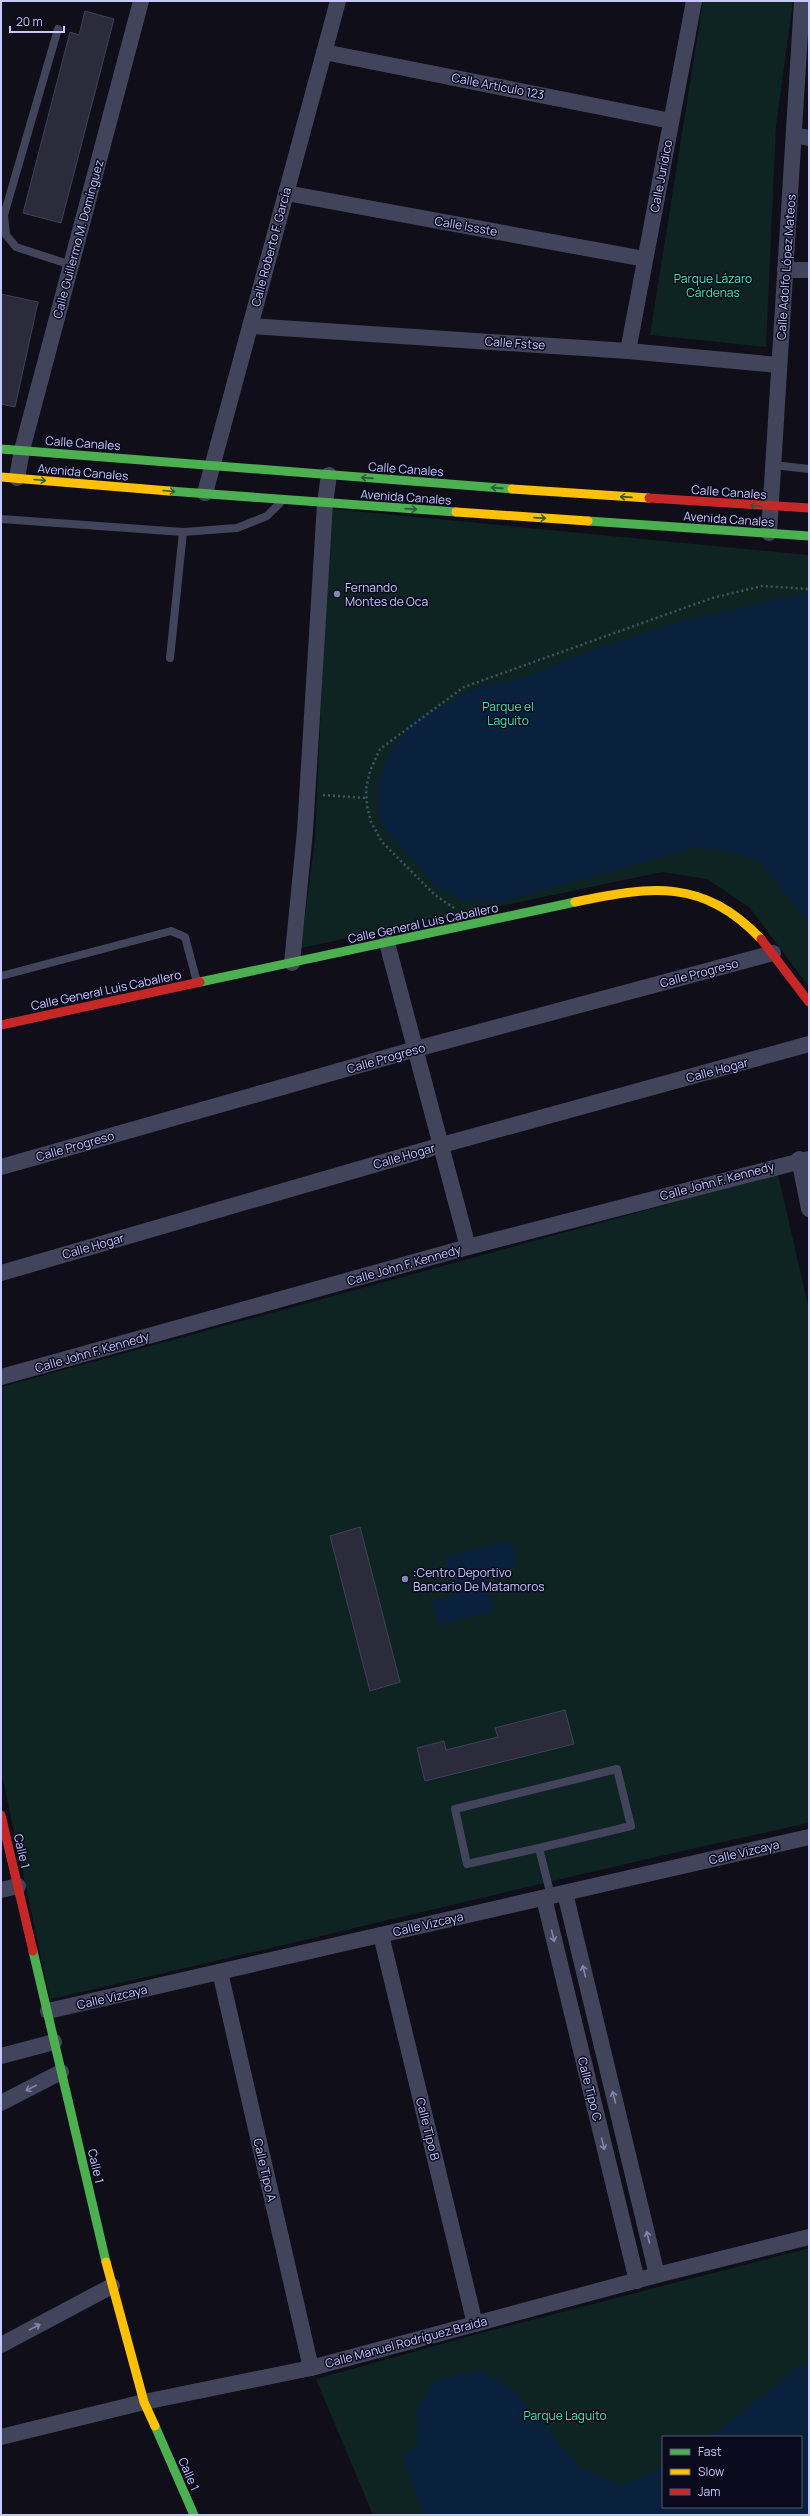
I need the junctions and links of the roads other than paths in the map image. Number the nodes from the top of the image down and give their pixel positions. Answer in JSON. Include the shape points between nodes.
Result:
{"nodes":[{"id":1,"x":141,"y":1,"type":"edge"},
{"id":2,"x":338,"y":1,"type":"edge"},
{"id":3,"x":694,"y":1,"type":"edge"},
{"id":4,"x":802,"y":1,"type":"edge"},
{"id":5,"x":58,"y":28,"type":"dead end"},
{"id":6,"x":324,"y":52,"type":"junction"},
{"id":7,"x":671,"y":121,"type":"junction"},
{"id":8,"x":802,"y":137,"type":"edge"},
{"id":9,"x":286,"y":193,"type":"junction"},
{"id":10,"x":646,"y":259,"type":"junction"},
{"id":11,"x":71,"y":265,"type":"junction"},
{"id":12,"x":785,"y":270,"type":"junction"},
{"id":13,"x":809,"y":270,"type":"edge"},
{"id":14,"x":250,"y":326,"type":"junction"},
{"id":15,"x":628,"y":351,"type":"junction"},
{"id":16,"x":779,"y":365,"type":"junction"},
{"id":17,"x":1,"y":449,"type":"edge"},
{"id":18,"x":22,"y":450,"type":"junction"},
{"id":19,"x":212,"y":464,"type":"junction"},
{"id":20,"x":773,"y":465,"type":"junction"},
{"id":21,"x":809,"y":469,"type":"edge"},
{"id":22,"x":329,"y":475,"type":"junction"},
{"id":23,"x":1,"y":477,"type":"edge"},
{"id":24,"x":17,"y":478,"type":"junction"},
{"id":25,"x":205,"y":494,"type":"junction"},
{"id":26,"x":285,"y":499,"type":"junction"},
{"id":27,"x":325,"y":503,"type":"junction"},
{"id":28,"x":771,"y":507,"type":"junction"},
{"id":29,"x":809,"y":508,"type":"edge"},
{"id":30,"x":1,"y":519,"type":"edge"},
{"id":31,"x":183,"y":532,"type":"junction"},
{"id":32,"x":769,"y":533,"type":"junction"},
{"id":33,"x":809,"y":536,"type":"edge"},
{"id":34,"x":170,"y":658,"type":"dead end"},
{"id":35,"x":388,"y":943,"type":"junction"},
{"id":36,"x":773,"y":953,"type":"junction"},
{"id":37,"x":292,"y":963,"type":"junction"},
{"id":38,"x":1,"y":976,"type":"edge"},
{"id":39,"x":197,"y":983,"type":"junction"},
{"id":40,"x":809,"y":1002,"type":"edge"},
{"id":41,"x":1,"y":1025,"type":"edge"},
{"id":42,"x":809,"y":1044,"type":"edge"},
{"id":43,"x":416,"y":1049,"type":"junction"},
{"id":44,"x":442,"y":1145,"type":"junction"},
{"id":45,"x":804,"y":1159,"type":"edge"},
{"id":46,"x":1,"y":1167,"type":"edge"},
{"id":47,"x":809,"y":1209,"type":"edge"},
{"id":48,"x":468,"y":1247,"type":"junction"},
{"id":49,"x":1,"y":1273,"type":"edge"},
{"id":50,"x":1,"y":1377,"type":"edge"},
{"id":51,"x":1,"y":1815,"type":"edge"},
{"id":52,"x":809,"y":1837,"type":"edge"},
{"id":53,"x":539,"y":1848,"type":"junction"},
{"id":54,"x":18,"y":1886,"type":"junction"},
{"id":55,"x":1,"y":1890,"type":"edge"},
{"id":56,"x":553,"y":1896,"type":"junction"},
{"id":57,"x":381,"y":1935,"type":"junction"},
{"id":58,"x":220,"y":1972,"type":"junction"},
{"id":59,"x":48,"y":2012,"type":"junction"},
{"id":60,"x":54,"y":2042,"type":"junction"},
{"id":61,"x":1,"y":2056,"type":"edge"},
{"id":62,"x":62,"y":2072,"type":"junction"},
{"id":63,"x":1,"y":2103,"type":"edge"},
{"id":64,"x":809,"y":2238,"type":"edge"},
{"id":65,"x":657,"y":2275,"type":"junction"},
{"id":66,"x":637,"y":2281,"type":"junction"},
{"id":67,"x":112,"y":2286,"type":"junction"},
{"id":68,"x":475,"y":2324,"type":"junction"},
{"id":69,"x":1,"y":2345,"type":"edge"},
{"id":70,"x":311,"y":2368,"type":"junction"},
{"id":71,"x":144,"y":2402,"type":"junction"},
{"id":72,"x":1,"y":2437,"type":"edge"},
{"id":73,"x":194,"y":2515,"type":"edge"}],
"edges":[{"from":1,"to":11,"type":"street","name":"Calle Guillermo M. Domínguez"},
{"from":2,"to":6,"type":"street","name":"Calle Roberto F. García"},
{"from":3,"to":7,"type":"street","name":"Calle Jurídico"},
{"from":4,"to":8,"type":"street","name":"Calle Adolfo López Mateos"},
{"from":5,"to":11,"type":"lane","via":[[4,215],[6,235],[16,247]]},
{"from":6,"to":7,"type":"street","name":"Calle Artículo 123"},
{"from":6,"to":9,"type":"street","name":"Calle Roberto F. García"},
{"from":7,"to":10,"type":"street","name":"Calle Jurídico"},
{"from":8,"to":12,"type":"street","name":"Calle Adolfo López Mateos"},
{"from":9,"to":10,"type":"street","name":"Calle Issste"},
{"from":9,"to":14,"type":"street","name":"Calle Roberto F. García"},
{"from":10,"to":15,"type":"street","name":"Calle Jurídico"},
{"from":11,"to":18,"type":"street","name":"Calle Guillermo M. Domínguez"},
{"from":12,"to":13,"type":"street"},
{"from":12,"to":16,"type":"street","name":"Calle Adolfo López Mateos"},
{"from":14,"to":15,"type":"street","name":"Calle Fstse"},
{"from":14,"to":19,"type":"street","name":"Calle Roberto F. García"},
{"from":15,"to":16,"type":"street","name":"Calle Fstse"},
{"from":16,"to":20,"type":"street","name":"Calle Adolfo López Mateos"},
{"from":17,"to":18,"type":"main road","name":"Calle Canales"},
{"from":18,"to":19,"type":"main road","name":"Calle Canales"},
{"from":18,"to":24,"type":"street","name":"Calle Guillermo M. Domínguez"},
{"from":19,"to":22,"type":"main road","name":"Calle Canales"},
{"from":19,"to":25,"type":"street","name":"Calle Roberto F. García"},
{"from":20,"to":21,"type":"lane"},
{"from":20,"to":28,"type":"street","name":"Calle Adolfo López Mateos"},
{"from":22,"to":27,"type":"street"},
{"from":28,"to":22,"type":"main road","name":"Calle Canales","one_way":true},
{"from":23,"to":24,"type":"main road","name":"Avenida Canales"},
{"from":24,"to":25,"type":"main road","name":"Avenida Canales","one_way":true},
{"from":25,"to":26,"type":"main road","name":"Avenida Canales"},
{"from":26,"to":27,"type":"main road","name":"Avenida Canales"},
{"from":26,"to":31,"type":"lane","via":[[267,516],[237,528]]},
{"from":27,"to":32,"type":"main road","name":"Avenida Canales","one_way":true},
{"from":27,"to":37,"type":"street","via":[[307,794]]},
{"from":28,"to":29,"type":"main road","name":"Calle Canales"},
{"from":28,"to":32,"type":"street","name":"Calle Adolfo López Mateos"},
{"from":30,"to":31,"type":"lane"},
{"from":31,"to":34,"type":"lane"},
{"from":32,"to":33,"type":"main road","name":"Avenida Canales"},
{"from":35,"to":36,"type":"main road","name":"Calle General Luis Caballero","via":[[613,894],[663,890],[689,894],[718,904],[734,913],[749,924]]},
{"from":35,"to":37,"type":"main road","name":"Calle General Luis Caballero"},
{"from":35,"to":43,"type":"street"},
{"from":36,"to":40,"type":"main road","name":"Calle General Luis Caballero"},
{"from":36,"to":43,"type":"street","name":"Calle Progreso"},
{"from":37,"to":39,"type":"main road","name":"Calle General Luis Caballero"},
{"from":38,"to":39,"type":"lane","via":[[171,931],[185,937]]},
{"from":39,"to":41,"type":"main road","name":"Calle General Luis Caballero"},
{"from":42,"to":44,"type":"street","name":"Calle Hogar"},
{"from":43,"to":44,"type":"street"},
{"from":43,"to":46,"type":"street","name":"Calle Progreso"},
{"from":44,"to":48,"type":"street"},
{"from":44,"to":49,"type":"street","name":"Calle Hogar"},
{"from":45,"to":47,"type":"street"},
{"from":45,"to":48,"type":"street","name":"Calle John F. Kennedy"},
{"from":48,"to":50,"type":"street","name":"Calle John F. Kennedy"},
{"from":51,"to":54,"type":"main road","name":"Calle 1"},
{"from":52,"to":56,"type":"street","name":"Calle Vizcaya"},
{"from":53,"to":53,"type":"lane","via":[[467,1864],[455,1809],[617,1769],[631,1826]]},
{"from":53,"to":56,"type":"lane"},
{"from":54,"to":55,"type":"street"},
{"from":54,"to":59,"type":"main road","name":"Calle 1"},
{"from":56,"to":57,"type":"street","name":"Calle Vizcaya"},
{"from":65,"to":56,"type":"street","name":"Calle Tipo C","one_way":true},
{"from":56,"to":66,"type":"street","name":"Calle Tipo C","one_way":true},
{"from":57,"to":58,"type":"street","name":"Calle Vizcaya"},
{"from":57,"to":68,"type":"street","name":"Calle Tipo B"},
{"from":58,"to":59,"type":"street","name":"Calle Vizcaya"},
{"from":58,"to":70,"type":"street","name":"Calle Tipo A"},
{"from":59,"to":60,"type":"main road","name":"Calle 1"},
{"from":60,"to":61,"type":"street"},
{"from":60,"to":62,"type":"main road","name":"Calle 1"},
{"from":62,"to":63,"type":"street","one_way":true},
{"from":62,"to":67,"type":"main road","name":"Calle 1"},
{"from":64,"to":65,"type":"street","name":"Calle Manuel Rodríguez Braida"},
{"from":65,"to":66,"type":"street","name":"Calle Manuel Rodríguez Braida"},
{"from":66,"to":68,"type":"street","name":"Calle Manuel Rodríguez Braida"},
{"from":69,"to":67,"type":"street","one_way":true},
{"from":67,"to":71,"type":"main road","name":"Calle 1"},
{"from":68,"to":70,"type":"street","name":"Calle Manuel Rodríguez Braida"},
{"from":70,"to":71,"type":"street","name":"Calle Manuel Rodríguez Braida"},
{"from":71,"to":72,"type":"street","name":"Calle Manuel Rodríguez Braida"},
{"from":71,"to":73,"type":"main road","name":"Calle 1"}]}
